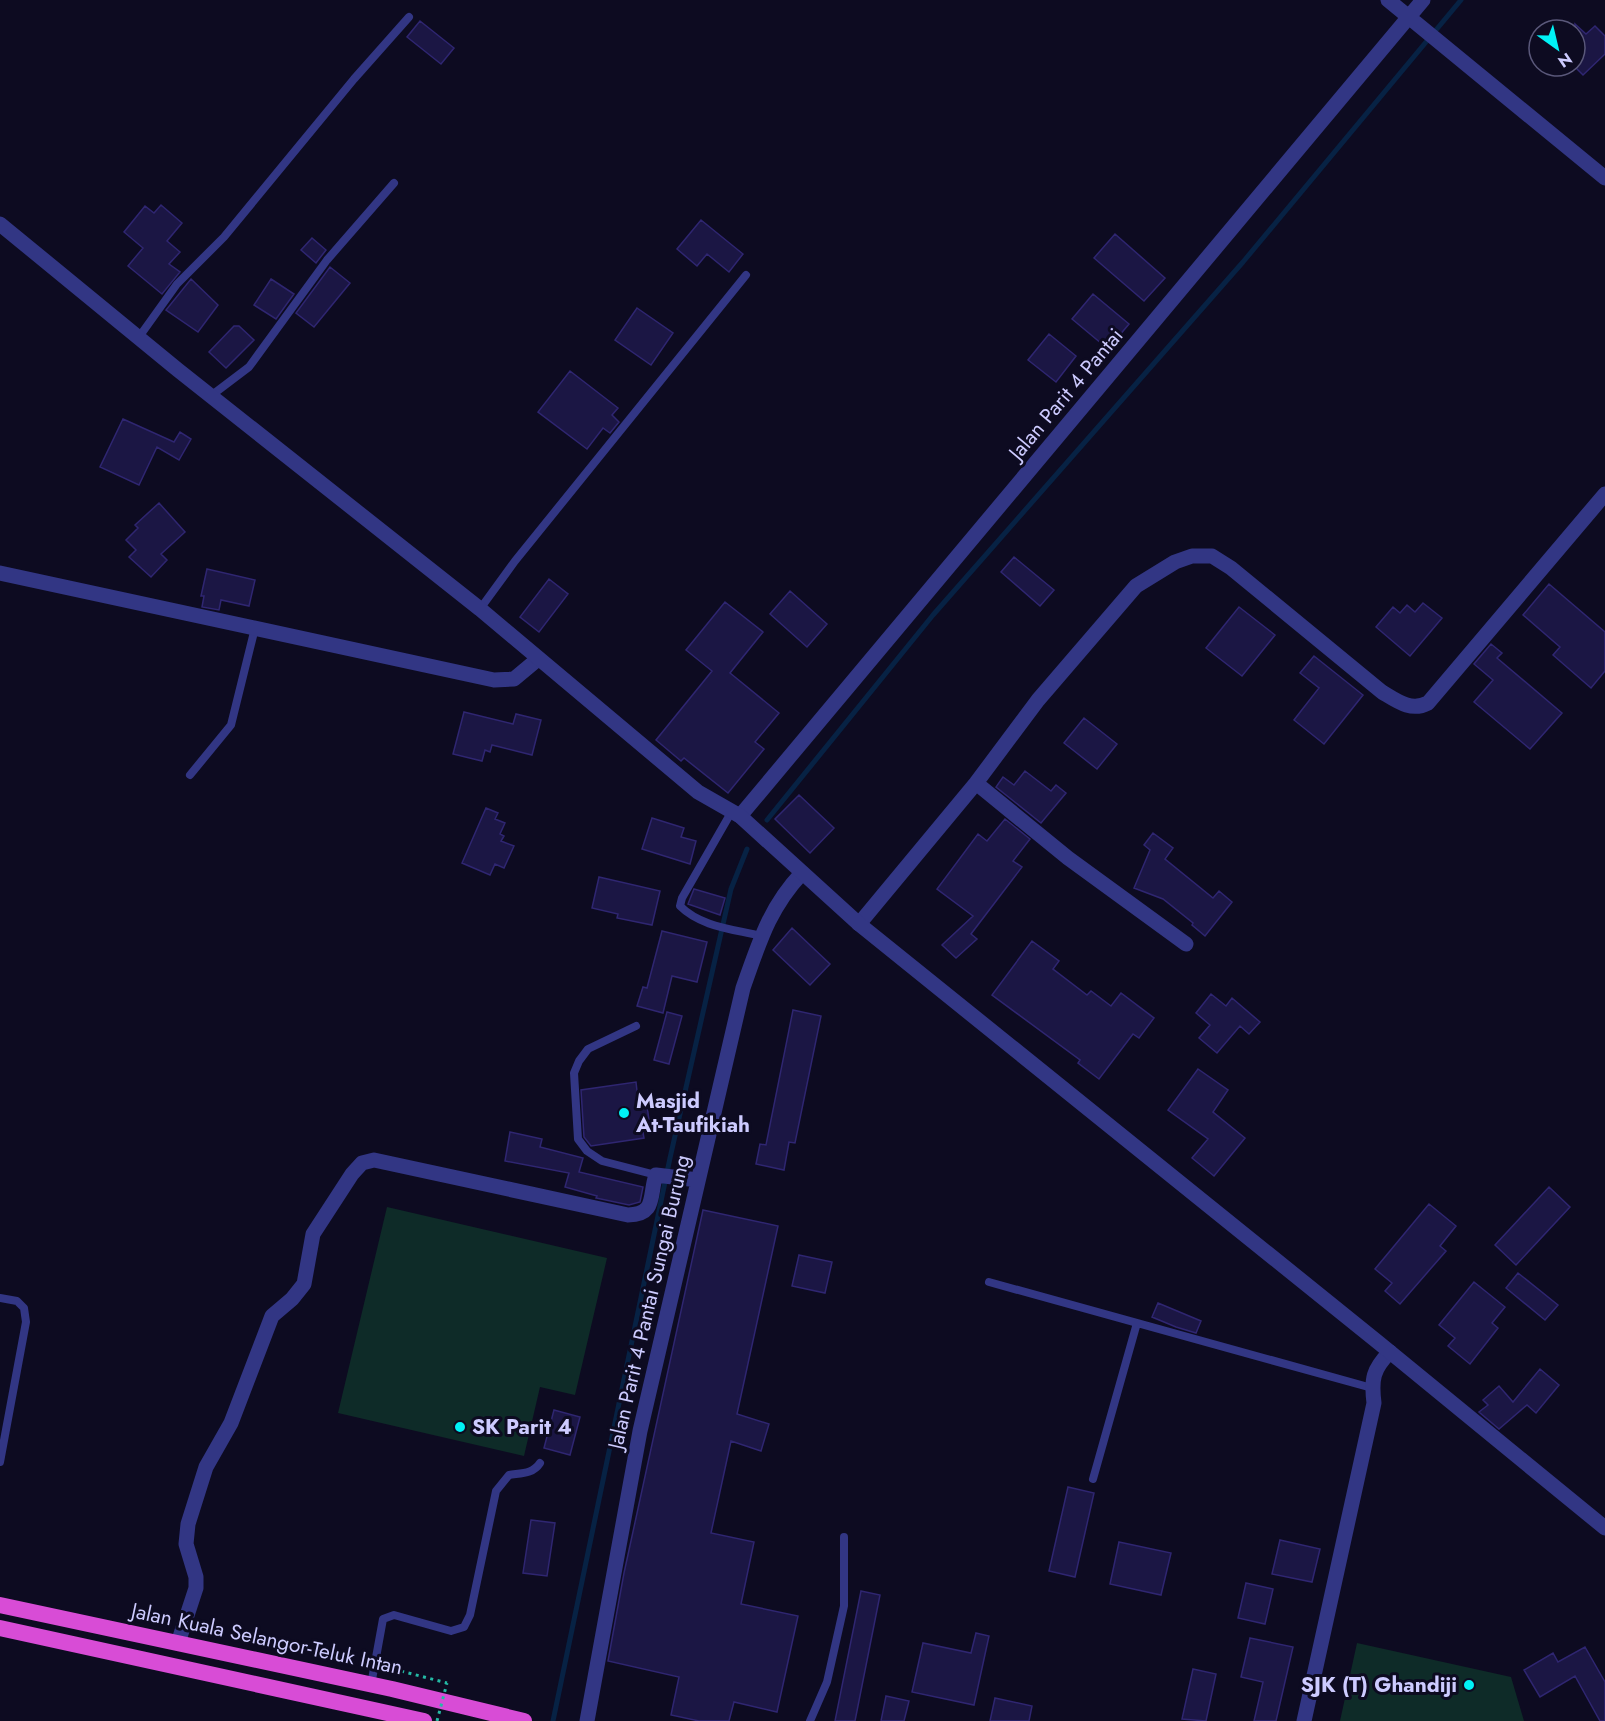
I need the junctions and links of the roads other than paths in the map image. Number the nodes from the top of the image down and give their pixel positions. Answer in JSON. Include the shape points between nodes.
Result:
{"nodes":[{"id":1,"x":1388,"y":0,"type":"edge"},
{"id":2,"x":1424,"y":0,"type":"edge"},
{"id":3,"x":1409,"y":17,"type":"junction"},
{"id":4,"x":409,"y":18,"type":"dead end"},
{"id":5,"x":1605,"y":178,"type":"edge"},
{"id":6,"x":394,"y":183,"type":"dead end"},
{"id":7,"x":0,"y":224,"type":"edge"},
{"id":8,"x":746,"y":275,"type":"dead end"},
{"id":9,"x":139,"y":337,"type":"junction"},
{"id":10,"x":212,"y":395,"type":"junction"},
{"id":11,"x":1605,"y":494,"type":"edge"},
{"id":12,"x":0,"y":573,"type":"edge"},
{"id":13,"x":480,"y":609,"type":"junction"},
{"id":14,"x":255,"y":628,"type":"junction"},
{"id":15,"x":538,"y":659,"type":"junction"},
{"id":16,"x":190,"y":775,"type":"dead end"},
{"id":17,"x":976,"y":783,"type":"junction"},
{"id":18,"x":736,"y":813,"type":"junction"},
{"id":19,"x":802,"y":873,"type":"junction"},
{"id":20,"x":859,"y":924,"type":"junction"},
{"id":21,"x":761,"y":936,"type":"junction"},
{"id":22,"x":1186,"y":944,"type":"dead end"},
{"id":23,"x":636,"y":1026,"type":"dead end"},
{"id":24,"x":665,"y":1176,"type":"junction"},
{"id":25,"x":698,"y":1180,"type":"junction"},
{"id":26,"x":989,"y":1282,"type":"dead end"},
{"id":27,"x":0,"y":1298,"type":"edge"},
{"id":28,"x":1137,"y":1323,"type":"junction"},
{"id":29,"x":1390,"y":1352,"type":"junction"},
{"id":30,"x":1372,"y":1388,"type":"junction"},
{"id":31,"x":0,"y":1462,"type":"edge"},
{"id":32,"x":540,"y":1463,"type":"dead end"},
{"id":33,"x":1093,"y":1479,"type":"dead end"},
{"id":34,"x":1605,"y":1528,"type":"edge"},
{"id":35,"x":844,"y":1538,"type":"dead end"},
{"id":36,"x":0,"y":1605,"type":"edge"},
{"id":37,"x":0,"y":1628,"type":"edge"},
{"id":38,"x":178,"y":1643,"type":"junction"},
{"id":39,"x":371,"y":1685,"type":"junction"},
{"id":40,"x":424,"y":1721,"type":"edge"},
{"id":41,"x":524,"y":1721,"type":"edge"},
{"id":42,"x":587,"y":1721,"type":"edge"},
{"id":43,"x":810,"y":1721,"type":"edge"},
{"id":44,"x":1304,"y":1721,"type":"edge"}],
"edges":[{"from":1,"to":3,"type":"street"},
{"from":2,"to":3,"type":"street","name":"Jalan Parit 4 Pantai"},
{"from":3,"to":5,"type":"street"},
{"from":3,"to":18,"type":"street","name":"Jalan Parit 4 Pantai"},
{"from":4,"to":9,"type":"lane","via":[[224,237],[177,284]]},
{"from":6,"to":10,"type":"lane","via":[[327,260],[249,367]]},
{"from":7,"to":9,"type":"street"},
{"from":8,"to":13,"type":"lane","via":[[514,561]]},
{"from":9,"to":10,"type":"street"},
{"from":10,"to":13,"type":"street"},
{"from":11,"to":17,"type":"street","via":[[1428,703],[1415,708],[1382,692],[1212,556],[1192,556],[1175,562],[1136,586],[1038,700]]},
{"from":12,"to":14,"type":"street"},
{"from":13,"to":15,"type":"street"},
{"from":14,"to":15,"type":"street","via":[[494,680],[514,679]]},
{"from":14,"to":16,"type":"lane","via":[[231,724]]},
{"from":15,"to":18,"type":"street","via":[[698,792]]},
{"from":17,"to":20,"type":"street"},
{"from":17,"to":22,"type":"street","via":[[1068,858]]},
{"from":18,"to":19,"type":"street"},
{"from":18,"to":21,"type":"lane","via":[[681,898],[680,906],[690,916]]},
{"from":19,"to":20,"type":"street"},
{"from":19,"to":21,"type":"street","name":"Jalan Parit 4 Pantai Sungai Burung","via":[[786,890]]},
{"from":20,"to":29,"type":"street"},
{"from":21,"to":25,"type":"street","name":"Jalan Parit 4 Pantai Sungai Burung","via":[[743,988]]},
{"from":23,"to":24,"type":"lane","via":[[588,1049],[579,1061],[574,1073],[578,1139],[602,1161]]},
{"from":24,"to":25,"type":"street"},
{"from":24,"to":38,"type":"street","via":[[646,1210],[628,1215],[374,1160],[362,1163],[313,1234],[304,1284],[272,1316],[231,1423],[206,1467],[188,1524],[186,1544],[196,1588]]},
{"from":25,"to":42,"type":"street","name":"Jalan Parit 4 Pantai Sungai Burung","via":[[640,1431]]},
{"from":26,"to":28,"type":"lane"},
{"from":27,"to":31,"type":"lane","via":[[24,1308],[26,1322]]},
{"from":28,"to":30,"type":"lane"},
{"from":28,"to":33,"type":"lane"},
{"from":29,"to":30,"type":"street","via":[[1374,1373]]},
{"from":29,"to":34,"type":"street"},
{"from":30,"to":44,"type":"street","via":[[1374,1403]]},
{"from":32,"to":39,"type":"lane","via":[[526,1473],[510,1475],[496,1491],[470,1615],[464,1627],[451,1630],[394,1615],[383,1619]]},
{"from":35,"to":43,"type":"lane","via":[[844,1606],[827,1682]]},
{"from":36,"to":38,"type":"highway","name":"Jalan Kuala Selangor-Teluk Intan"},
{"from":37,"to":40,"type":"highway"},
{"from":38,"to":39,"type":"highway","name":"Jalan Kuala Selangor-Teluk Intan"},
{"from":39,"to":41,"type":"highway","name":"Jalan Kuala Selangor-Teluk Intan"}]}
